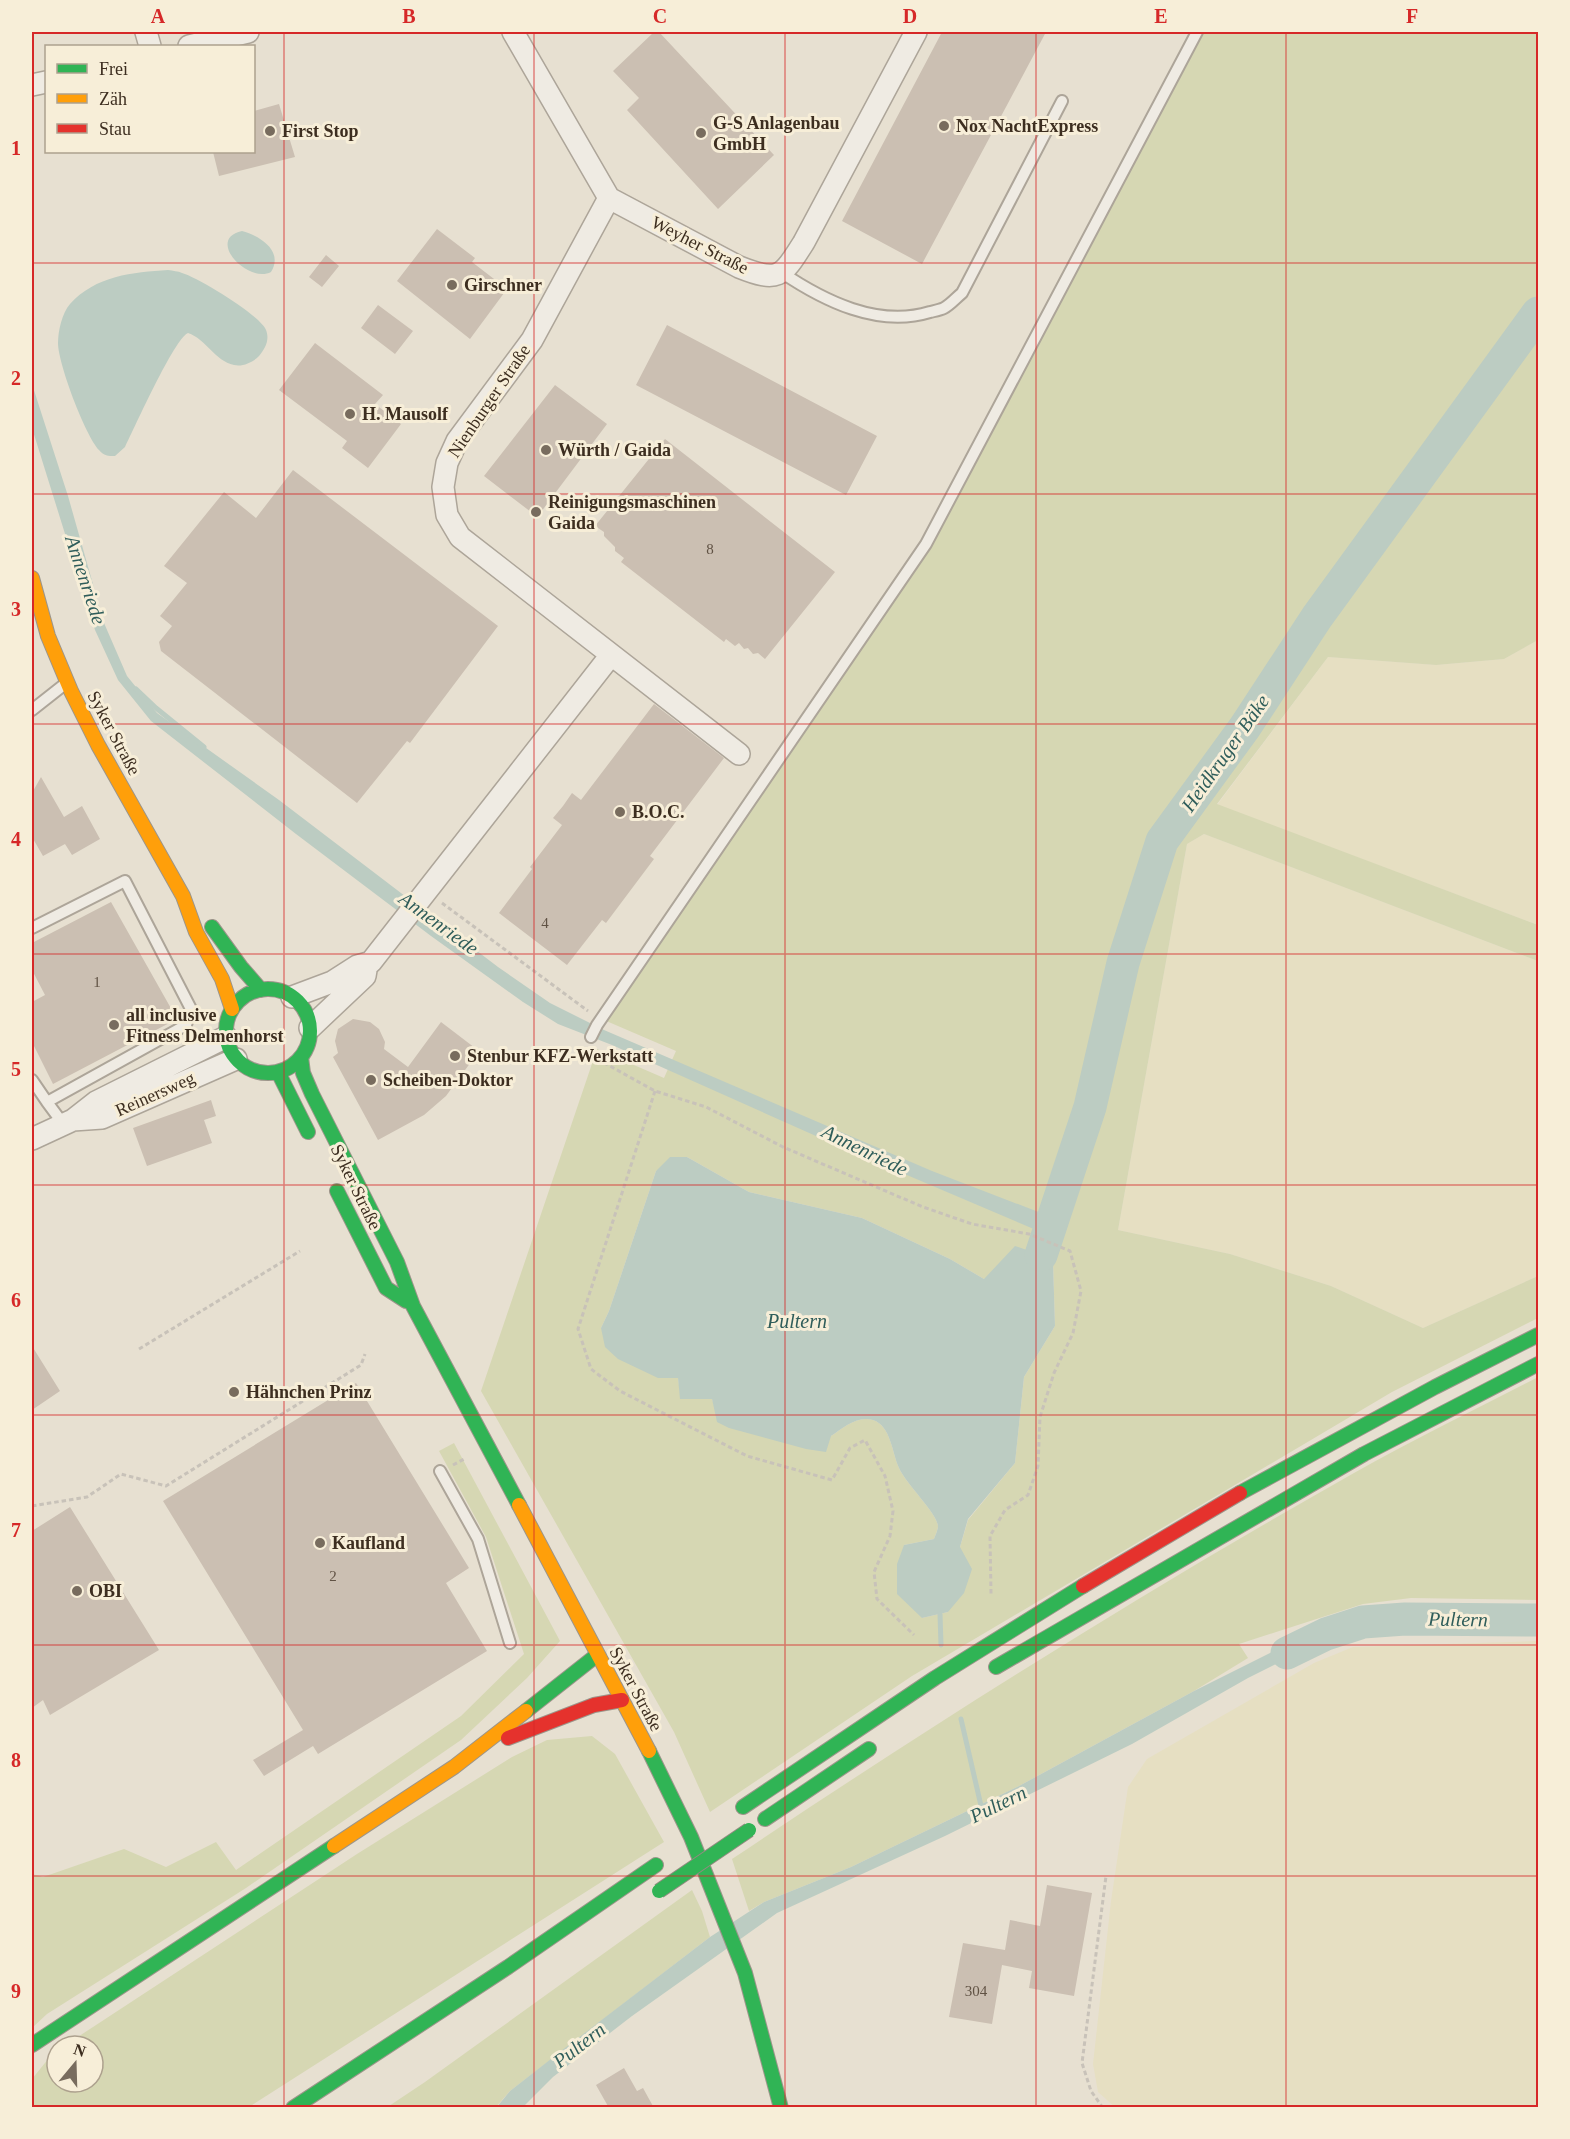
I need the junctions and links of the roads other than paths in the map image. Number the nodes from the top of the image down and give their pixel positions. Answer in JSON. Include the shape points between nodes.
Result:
{"nodes":[{"id":1,"x":248,"y":32,"type":"edge"},
{"id":2,"x":513,"y":32,"type":"edge"},
{"id":3,"x":916,"y":32,"type":"edge"},
{"id":4,"x":1197,"y":32,"type":"edge"},
{"id":5,"x":193,"y":45,"type":"edge"},
{"id":6,"x":1062,"y":101,"type":"dead end"},
{"id":7,"x":609,"y":198,"type":"junction"},
{"id":8,"x":781,"y":272,"type":"junction"},
{"id":9,"x":32,"y":578,"type":"edge"},
{"id":10,"x":610,"y":655,"type":"junction"},
{"id":11,"x":67,"y":682,"type":"junction"},
{"id":12,"x":32,"y":710,"type":"edge"},
{"id":13,"x":739,"y":754,"type":"dead end"},
{"id":14,"x":183,"y":896,"type":"junction"},
{"id":15,"x":32,"y":928,"type":"edge"},
{"id":16,"x":367,"y":964,"type":"junction"},
{"id":17,"x":261,"y":990,"type":"junction"},
{"id":18,"x":292,"y":997,"type":"junction"},
{"id":19,"x":232,"y":1009,"type":"junction"},
{"id":20,"x":310,"y":1028,"type":"junction"},
{"id":21,"x":226,"y":1037,"type":"junction"},
{"id":22,"x":591,"y":1037,"type":"road end"},
{"id":23,"x":301,"y":1058,"type":"junction"},
{"id":24,"x":236,"y":1059,"type":"junction"},
{"id":25,"x":278,"y":1072,"type":"junction"},
{"id":26,"x":32,"y":1080,"type":"edge"},
{"id":27,"x":47,"y":1102,"type":"junction"},
{"id":28,"x":68,"y":1123,"type":"junction"},
{"id":29,"x":32,"y":1139,"type":"edge"},
{"id":30,"x":313,"y":1141,"type":"dead end"},
{"id":31,"x":331,"y":1178,"type":"dead end"},
{"id":32,"x":413,"y":1306,"type":"junction"},
{"id":33,"x":1539,"y":1335,"type":"edge"},
{"id":34,"x":1539,"y":1364,"type":"edge"},
{"id":35,"x":440,"y":1471,"type":"road end"},
{"id":36,"x":510,"y":1643,"type":"dead end"},
{"id":37,"x":597,"y":1655,"type":"junction"},
{"id":38,"x":984,"y":1674,"type":"dead end"},
{"id":39,"x":622,"y":1700,"type":"junction"},
{"id":40,"x":884,"y":1740,"type":"dead end"},
{"id":41,"x":478,"y":1749,"type":"junction"},
{"id":42,"x":738,"y":1810,"type":"dead end"},
{"id":43,"x":705,"y":1833,"type":"dead end"},
{"id":44,"x":685,"y":1846,"type":"dead end"},
{"id":45,"x":661,"y":1862,"type":"dead end"},
{"id":46,"x":655,"y":1894,"type":"dead end"},
{"id":47,"x":56,"y":2030,"type":"junction"},
{"id":48,"x":32,"y":2045,"type":"edge"},
{"id":49,"x":32,"y":2055,"type":"edge"},
{"id":50,"x":294,"y":2108,"type":"edge"},
{"id":51,"x":781,"y":2108,"type":"edge"}],
"edges":[{"from":1,"to":5,"type":"street"},
{"from":2,"to":7,"type":"street"},
{"from":3,"to":8,"type":"street","via":[[804,242]]},
{"from":4,"to":22,"type":"lane","via":[[927,544]]},
{"from":6,"to":8,"type":"lane","via":[[962,293],[944,309],[915,317],[862,313]]},
{"from":7,"to":8,"type":"street","name":"Weyher Straße","via":[[739,267],[761,276],[774,277]]},
{"from":7,"to":10,"type":"street","name":"Nienburger Straße","via":[[532,340],[457,441],[447,463],[443,487],[447,515],[460,537]]},
{"from":9,"to":11,"type":"main road","name":"Syker Straße","via":[[48,636]]},
{"from":10,"to":13,"type":"street","name":"Nienburger Straße"},
{"from":10,"to":16,"type":"street"},
{"from":11,"to":12,"type":"lane"},
{"from":11,"to":14,"type":"main road","name":"Syker Straße","via":[[98,746]]},
{"from":14,"to":17,"type":"main road","name":"Syker Straße","via":[[211,925]]},
{"from":14,"to":19,"type":"main road","name":"Syker Straße"},
{"from":15,"to":27,"type":"lane","via":[[125,881],[191,1009],[186,1025]]},
{"from":16,"to":18,"type":"street"},
{"from":16,"to":20,"type":"street","via":[[365,976]]},
{"from":17,"to":18,"type":"main road","via":[[277,990]]},
{"from":17,"to":19,"type":"main road","via":[[249,993]]},
{"from":18,"to":20,"type":"main road","via":[[304,1011]]},
{"from":19,"to":21,"type":"main road","via":[[226,1022]]},
{"from":20,"to":23,"type":"main road"},
{"from":21,"to":24,"type":"main road"},
{"from":21,"to":28,"type":"street","name":"Reinersweg","via":[[96,1102]]},
{"from":23,"to":25,"type":"main road"},
{"from":23,"to":32,"type":"main road","name":"Syker Straße","via":[[312,1094],[397,1262]]},
{"from":24,"to":25,"type":"main road","via":[[255,1071]]},
{"from":24,"to":28,"type":"street","name":"Reinersweg","via":[[102,1118]]},
{"from":25,"to":30,"type":"main road","name":"Syker Straße"},
{"from":26,"to":27,"type":"lane"},
{"from":27,"to":28,"type":"lane"},
{"from":28,"to":29,"type":"street","name":"Reinersweg"},
{"from":31,"to":32,"type":"main road","name":"Syker Straße","via":[[386,1288]]},
{"from":32,"to":37,"type":"main road","name":"Syker Straße"},
{"from":33,"to":42,"type":"main road","via":[[1310,1452],[1166,1536],[863,1726]]},
{"from":34,"to":38,"type":"main road","via":[[1364,1454]]},
{"from":35,"to":36,"type":"lane","via":[[478,1539]]},
{"from":37,"to":39,"type":"main road","name":"Syker Straße"},
{"from":37,"to":41,"type":"main road"},
{"from":39,"to":41,"type":"main road","via":[[594,1705]]},
{"from":39,"to":51,"type":"main road","name":"Syker Straße","via":[[675,1802],[716,1897],[745,1973]]},
{"from":40,"to":46,"type":"main road","bridge":true},
{"from":41,"to":47,"type":"main road"},
{"from":43,"to":44,"type":"main road"},
{"from":45,"to":50,"type":"main road"},
{"from":47,"to":48,"type":"main road"},
{"from":47,"to":49,"type":"main road"}]}
